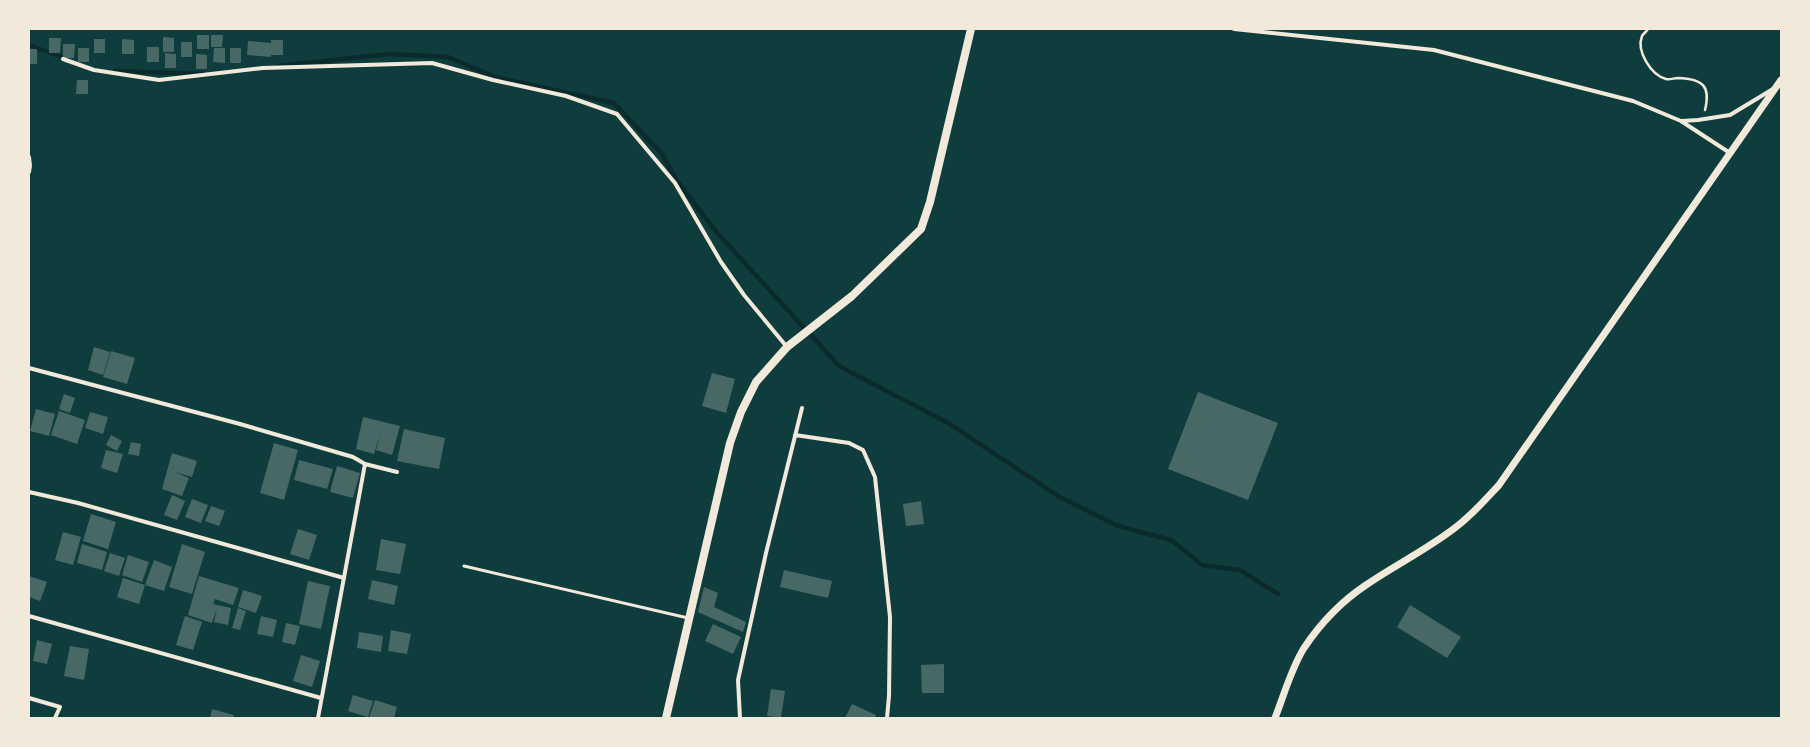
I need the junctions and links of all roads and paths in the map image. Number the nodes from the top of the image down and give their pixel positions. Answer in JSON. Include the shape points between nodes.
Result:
{"nodes":[{"id":1,"x":972,"y":29,"type":"edge"},
{"id":2,"x":1234,"y":29,"type":"edge"},
{"id":3,"x":1648,"y":29,"type":"edge"},
{"id":4,"x":63,"y":58,"type":"dead end"},
{"id":5,"x":1781,"y":80,"type":"edge"},
{"id":6,"x":1776,"y":87,"type":"junction"},
{"id":7,"x":1698,"y":120,"type":"junction"},
{"id":8,"x":1681,"y":121,"type":"junction"},
{"id":9,"x":1730,"y":153,"type":"junction"},
{"id":10,"x":29,"y":157,"type":"edge"},
{"id":11,"x":29,"y":172,"type":"edge"},
{"id":12,"x":787,"y":347,"type":"junction"},
{"id":13,"x":29,"y":368,"type":"edge"},
{"id":14,"x":802,"y":408,"type":"dead end"},
{"id":15,"x":795,"y":435,"type":"junction"},
{"id":16,"x":366,"y":464,"type":"junction"},
{"id":17,"x":397,"y":472,"type":"dead end"},
{"id":18,"x":29,"y":492,"type":"edge"},
{"id":19,"x":464,"y":566,"type":"dead end"},
{"id":20,"x":344,"y":578,"type":"junction"},
{"id":21,"x":29,"y":616,"type":"edge"},
{"id":22,"x":690,"y":619,"type":"junction"},
{"id":23,"x":29,"y":698,"type":"edge"},
{"id":24,"x":321,"y":698,"type":"junction"},
{"id":25,"x":55,"y":718,"type":"edge"},
{"id":26,"x":318,"y":718,"type":"edge"},
{"id":27,"x":666,"y":718,"type":"edge"},
{"id":28,"x":740,"y":718,"type":"edge"},
{"id":29,"x":887,"y":718,"type":"edge"},
{"id":30,"x":1275,"y":718,"type":"edge"}],
"edges":[{"from":1,"to":12,"type":"main road","via":[[930,202],[921,229],[852,296]]},
{"from":2,"to":8,"type":"street","via":[[1434,50],[1633,101]]},
{"from":3,"to":7,"type":"path","via":[[1642,36],[1641,45],[1645,60],[1656,74],[1666,79],[1692,80],[1701,83],[1707,90],[1705,110]]},
{"from":4,"to":12,"type":"street","via":[[94,70],[159,80],[263,68],[432,63],[566,96],[617,114],[675,182],[721,262],[744,295]]},
{"from":5,"to":6,"type":"street"},
{"from":6,"to":7,"type":"street","via":[[1730,115]]},
{"from":6,"to":9,"type":"street"},
{"from":7,"to":8,"type":"street"},
{"from":8,"to":9,"type":"street"},
{"from":9,"to":30,"type":"street","via":[[1499,485],[1455,528],[1365,585],[1338,608],[1304,648]]},
{"from":10,"to":11,"type":"street"},
{"from":12,"to":22,"type":"main road","via":[[756,382],[741,412],[730,443]]},
{"from":13,"to":16,"type":"street","via":[[353,457]]},
{"from":14,"to":15,"type":"street"},
{"from":15,"to":28,"type":"street","via":[[762,568],[738,680]]},
{"from":15,"to":29,"type":"street","via":[[849,443],[863,450],[875,477],[890,617]]},
{"from":16,"to":17,"type":"street"},
{"from":16,"to":20,"type":"street"},
{"from":18,"to":20,"type":"street","via":[[78,503]]},
{"from":19,"to":22,"type":"lane"},
{"from":20,"to":24,"type":"street"},
{"from":21,"to":24,"type":"street"},
{"from":22,"to":27,"type":"main road"},
{"from":23,"to":25,"type":"street","via":[[60,707]]},
{"from":24,"to":26,"type":"street"}]}
